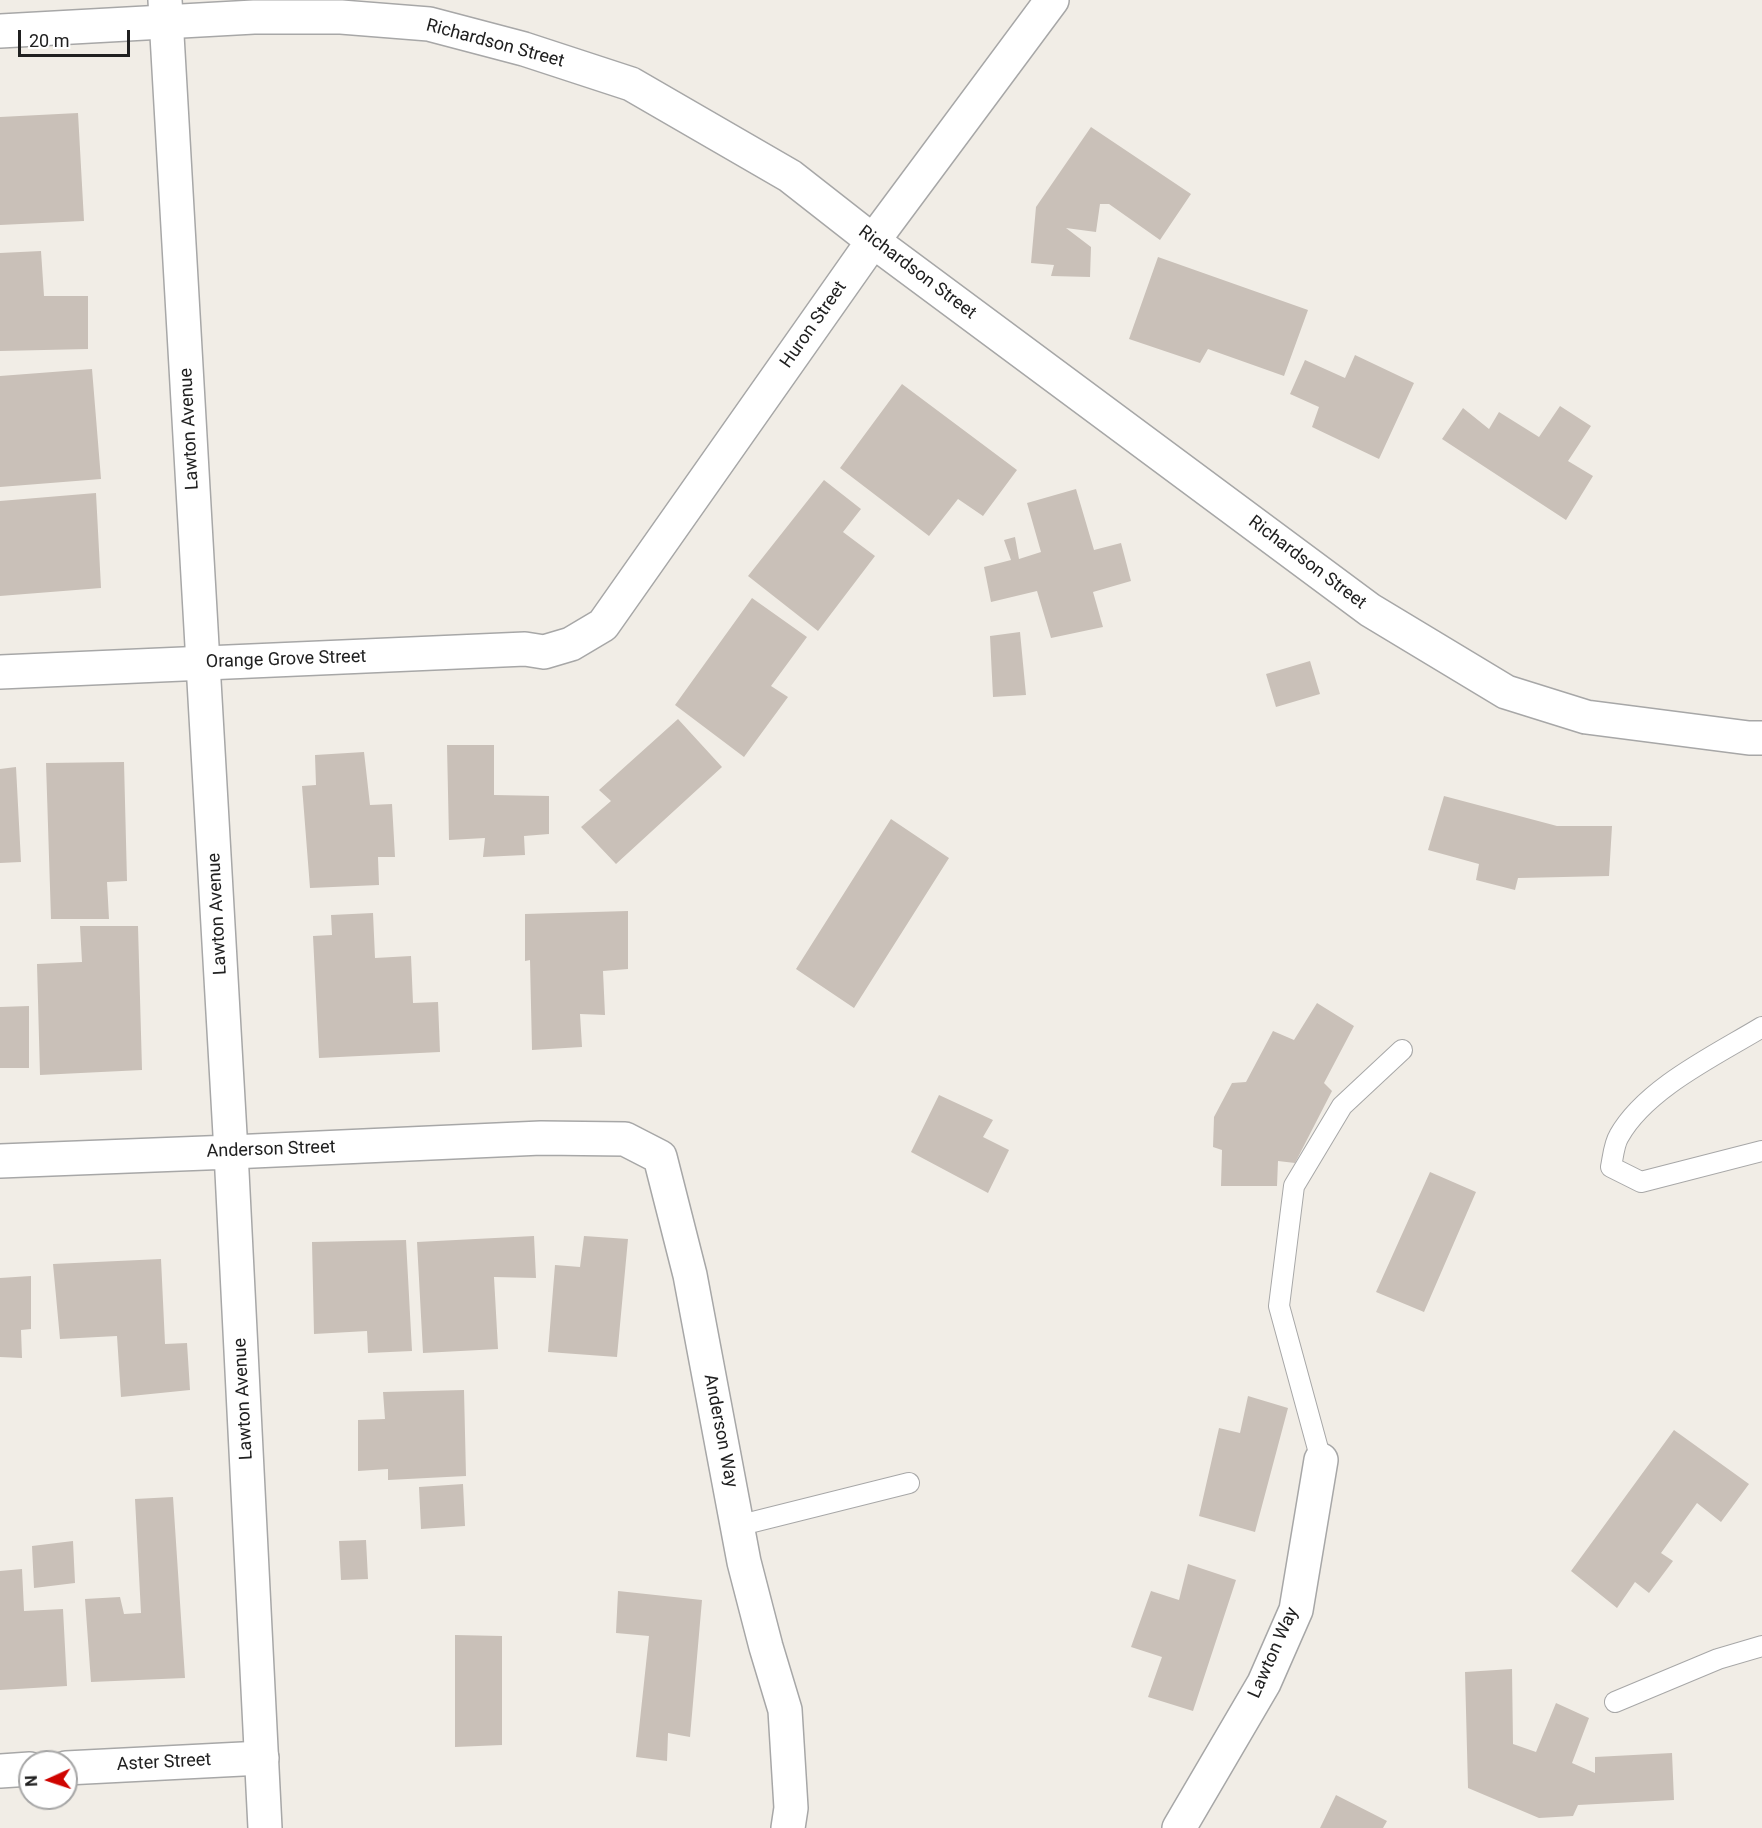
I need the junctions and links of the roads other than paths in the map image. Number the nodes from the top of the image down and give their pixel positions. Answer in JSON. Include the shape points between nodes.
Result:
{"nodes":[{"id":1,"x":1052,"y":0,"type":"edge"},
{"id":2,"x":166,"y":11,"type":"edge"},
{"id":3,"x":0,"y":31,"type":"edge"},
{"id":4,"x":873,"y":241,"type":"junction"},
{"id":5,"x":571,"y":644,"type":"joint"},
{"id":6,"x":204,"y":663,"type":"junction"},
{"id":7,"x":0,"y":672,"type":"edge"},
{"id":8,"x":1762,"y":738,"type":"edge"},
{"id":9,"x":1762,"y":1027,"type":"edge"},
{"id":10,"x":1402,"y":1050,"type":"dead end"},
{"id":11,"x":541,"y":1138,"type":"joint"},
{"id":12,"x":1762,"y":1151,"type":"edge"},
{"id":13,"x":231,"y":1152,"type":"junction"},
{"id":14,"x":0,"y":1161,"type":"edge"},
{"id":15,"x":1322,"y":1460,"type":"joint"},
{"id":16,"x":909,"y":1484,"type":"dead end"},
{"id":17,"x":737,"y":1526,"type":"junction"},
{"id":18,"x":1762,"y":1646,"type":"edge"},
{"id":19,"x":1615,"y":1702,"type":"dead end"},
{"id":20,"x":262,"y":1758,"type":"junction"},
{"id":21,"x":78,"y":1766,"type":"edge"},
{"id":22,"x":18,"y":1770,"type":"edge"},
{"id":23,"x":0,"y":1771,"type":"edge"},
{"id":24,"x":783,"y":1821,"type":"edge"},
{"id":25,"x":265,"y":1828,"type":"edge"},
{"id":26,"x":1179,"y":1828,"type":"edge"}],
"edges":[{"from":1,"to":4,"type":"street","name":"Huron Street"},
{"from":2,"to":3,"type":"street","name":"Richardson Street"},
{"from":2,"to":4,"type":"street","name":"Richardson Street","via":[[429,24],[524,49],[631,84],[790,176]]},
{"from":2,"to":6,"type":"street","name":"Lawton Avenue"},
{"from":4,"to":5,"type":"street","name":"Huron Street","via":[[603,625]]},
{"from":4,"to":8,"type":"street","name":"Richardson Street","via":[[1370,610],[1506,692],[1586,717]]},
{"from":5,"to":6,"type":"street","name":"Orange Grove Street","via":[[544,651]]},
{"from":6,"to":7,"type":"street","name":"Orange Grove Street"},
{"from":6,"to":13,"type":"street","name":"Lawton Avenue"},
{"from":9,"to":12,"type":"lane","via":[[1678,1078],[1637,1110],[1618,1138],[1611,1167],[1641,1182]]},
{"from":10,"to":15,"type":"lane","via":[[1342,1106],[1294,1186],[1279,1306]]},
{"from":11,"to":13,"type":"street","name":"Anderson Street"},
{"from":11,"to":17,"type":"street","name":"Anderson Way","via":[[625,1139],[660,1157],[690,1275]]},
{"from":13,"to":14,"type":"street","name":"Anderson Street"},
{"from":13,"to":20,"type":"street","name":"Lawton Avenue"},
{"from":15,"to":26,"type":"street","name":"Lawton Way","via":[[1296,1610],[1264,1683]]},
{"from":16,"to":17,"type":"lane"},
{"from":17,"to":24,"type":"street","name":"Anderson Way","via":[[785,1710]]},
{"from":18,"to":19,"type":"lane","via":[[1718,1659]]},
{"from":20,"to":21,"type":"street","name":"Aster Street"},
{"from":20,"to":25,"type":"street","name":"Lawton Avenue"},
{"from":22,"to":23,"type":"street"}]}
